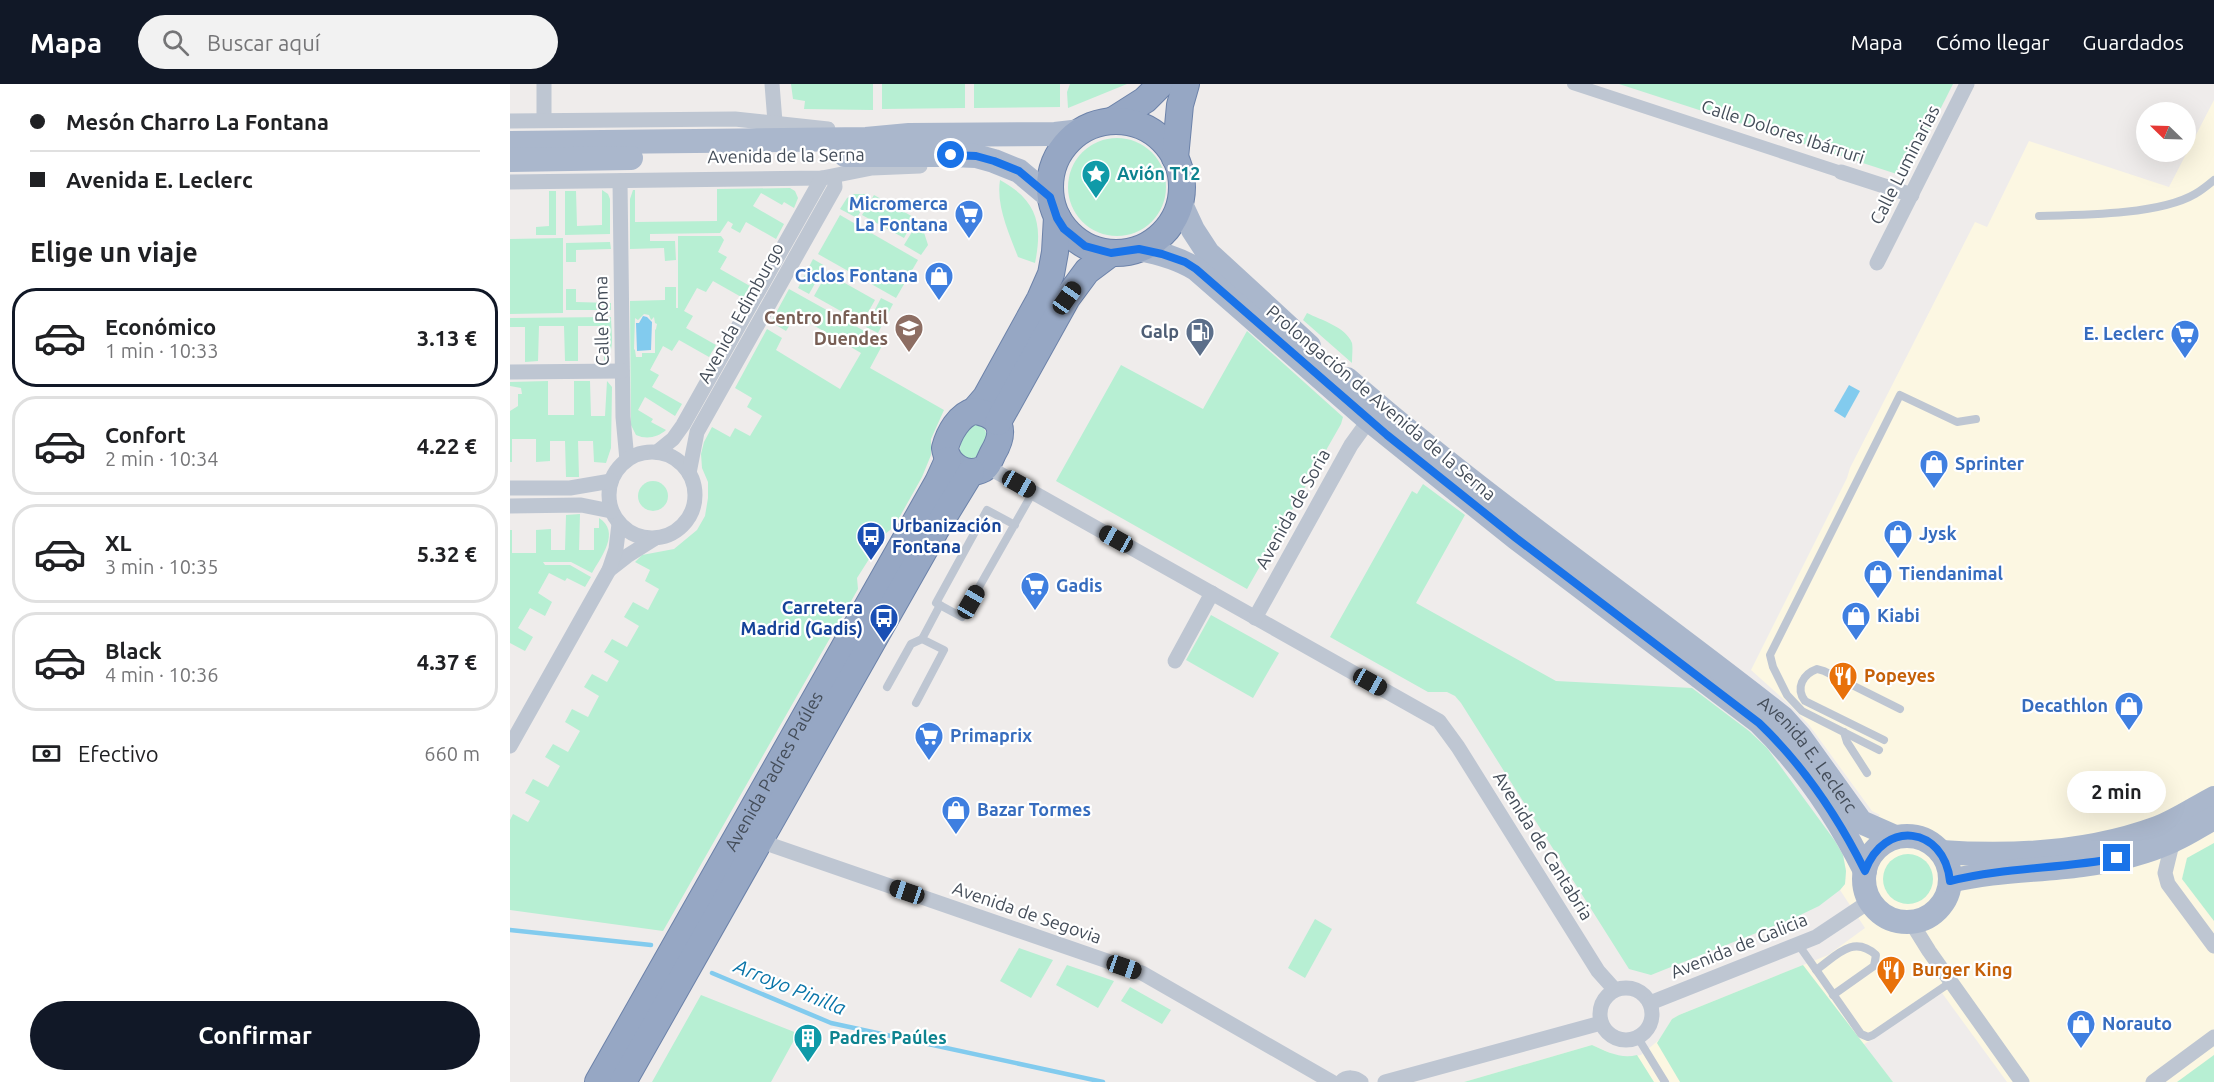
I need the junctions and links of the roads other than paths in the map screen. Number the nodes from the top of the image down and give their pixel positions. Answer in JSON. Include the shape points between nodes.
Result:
{"nodes":[{"id":1,"x":544,"y":84,"type":"edge"},
{"id":2,"x":772,"y":84,"type":"edge"},
{"id":3,"x":1161,"y":84,"type":"edge"},
{"id":4,"x":1186,"y":84,"type":"edge"},
{"id":5,"x":1573,"y":84,"type":"edge"},
{"id":6,"x":1967,"y":84,"type":"edge"},
{"id":7,"x":544,"y":120,"type":"junction"},
{"id":8,"x":510,"y":121,"type":"edge"},
{"id":9,"x":1112,"y":121,"type":"junction"},
{"id":10,"x":775,"y":122,"type":"junction"},
{"id":11,"x":1081,"y":131,"type":"junction"},
{"id":12,"x":900,"y":135,"type":"junction"},
{"id":13,"x":510,"y":142,"type":"edge"},
{"id":14,"x":1175,"y":158,"type":"junction"},
{"id":15,"x":510,"y":160,"type":"edge"},
{"id":16,"x":948,"y":167,"type":"dead end"},
{"id":17,"x":1841,"y":172,"type":"joint"},
{"id":18,"x":828,"y":177,"type":"junction"},
{"id":19,"x":2214,"y":180,"type":"edge"},
{"id":20,"x":620,"y":181,"type":"junction"},
{"id":21,"x":510,"y":182,"type":"edge"},
{"id":22,"x":1912,"y":195,"type":"junction"},
{"id":23,"x":1180,"y":202,"type":"junction"},
{"id":24,"x":1054,"y":207,"type":"junction"},
{"id":25,"x":2039,"y":216,"type":"dead end"},
{"id":26,"x":1139,"y":249,"type":"junction"},
{"id":27,"x":1111,"y":253,"type":"junction"},
{"id":28,"x":1877,"y":264,"type":"dead end"},
{"id":29,"x":622,"y":371,"type":"junction"},
{"id":30,"x":510,"y":372,"type":"edge"},
{"id":31,"x":974,"y":411,"type":"junction"},
{"id":32,"x":1976,"y":419,"type":"dead end"},
{"id":33,"x":1369,"y":420,"type":"junction"},
{"id":34,"x":998,"y":422,"type":"junction"},
{"id":35,"x":657,"y":452,"type":"junction"},
{"id":36,"x":627,"y":460,"type":"junction"},
{"id":37,"x":948,"y":460,"type":"junction"},
{"id":38,"x":979,"y":469,"type":"junction"},
{"id":39,"x":689,"y":473,"type":"junction"},
{"id":40,"x":611,"y":481,"type":"junction"},
{"id":41,"x":510,"y":488,"type":"edge"},
{"id":42,"x":1033,"y":492,"type":"junction"},
{"id":43,"x":510,"y":506,"type":"edge"},
{"id":44,"x":615,"y":517,"type":"junction"},
{"id":45,"x":1015,"y":525,"type":"junction"},
{"id":46,"x":654,"y":539,"type":"junction"},
{"id":47,"x":609,"y":570,"type":"junction"},
{"id":48,"x":1212,"y":593,"type":"junction"},
{"id":49,"x":940,"y":605,"type":"junction"},
{"id":50,"x":1255,"y":618,"type":"junction"},
{"id":51,"x":922,"y":639,"type":"junction"},
{"id":52,"x":1175,"y":661,"type":"dead end"},
{"id":53,"x":887,"y":687,"type":"dead end"},
{"id":54,"x":1743,"y":698,"type":"junction"},
{"id":55,"x":916,"y":703,"type":"dead end"},
{"id":56,"x":1900,"y":710,"type":"dead end"},
{"id":57,"x":1844,"y":732,"type":"junction"},
{"id":58,"x":1884,"y":740,"type":"dead end"},
{"id":59,"x":510,"y":746,"type":"edge"},
{"id":60,"x":1879,"y":750,"type":"dead end"},
{"id":61,"x":1867,"y":773,"type":"dead end"},
{"id":62,"x":2214,"y":798,"type":"edge"},
{"id":63,"x":2214,"y":818,"type":"edge"},
{"id":64,"x":1895,"y":837,"type":"junction"},
{"id":65,"x":760,"y":838,"type":"junction"},
{"id":66,"x":2173,"y":840,"type":"junction"},
{"id":67,"x":1941,"y":852,"type":"junction"},
{"id":68,"x":1865,"y":871,"type":"junction"},
{"id":69,"x":1950,"y":881,"type":"junction"},
{"id":70,"x":1870,"y":901,"type":"junction"},
{"id":71,"x":1911,"y":922,"type":"junction"},
{"id":72,"x":1798,"y":944,"type":"junction"},
{"id":73,"x":2214,"y":946,"type":"edge"},
{"id":74,"x":1816,"y":970,"type":"junction"},
{"id":75,"x":1951,"y":982,"type":"junction"},
{"id":76,"x":1615,"y":990,"type":"junction"},
{"id":77,"x":1833,"y":994,"type":"junction"},
{"id":78,"x":1650,"y":1003,"type":"junction"},
{"id":79,"x":1601,"y":1023,"type":"junction"},
{"id":80,"x":2214,"y":1037,"type":"edge"},
{"id":81,"x":1638,"y":1038,"type":"junction"},
{"id":82,"x":597,"y":1082,"type":"edge"},
{"id":83,"x":623,"y":1082,"type":"edge"},
{"id":84,"x":1332,"y":1082,"type":"edge"},
{"id":85,"x":1341,"y":1082,"type":"edge"},
{"id":86,"x":1361,"y":1082,"type":"edge"},
{"id":87,"x":1385,"y":1082,"type":"edge"},
{"id":88,"x":1665,"y":1082,"type":"edge"},
{"id":89,"x":2022,"y":1082,"type":"edge"},
{"id":90,"x":2153,"y":1082,"type":"edge"}],
"edges":[{"from":1,"to":7,"type":"street"},
{"from":2,"to":10,"type":"street"},
{"from":3,"to":9,"type":"highway"},
{"from":4,"to":14,"type":"highway"},
{"from":5,"to":17,"type":"street","name":"Calle Dolores Ibárruri"},
{"from":6,"to":22,"type":"street","name":"Calle Luminarias"},
{"from":7,"to":8,"type":"street","name":"Avenida de la Serna"},
{"from":7,"to":10,"type":"street","name":"Avenida de la Serna"},
{"from":9,"to":11,"type":"highway"},
{"from":9,"to":14,"type":"highway","via":[[1149,130]]},
{"from":10,"to":12,"type":"street","name":"Avenida de la Serna"},
{"from":11,"to":12,"type":"main road","name":"Avenida de la Serna"},
{"from":11,"to":24,"type":"highway","via":[[1056,159],[1050,177]]},
{"from":12,"to":13,"type":"main road","name":"Avenida de la Serna","via":[[866,140]]},
{"from":14,"to":23,"type":"highway","via":[[1181,180]]},
{"from":15,"to":24,"type":"main road","name":"Avenida de la Serna","via":[[976,156],[1019,171]]},
{"from":16,"to":18,"type":"street","name":"Avenida de la Serna","via":[[872,168]]},
{"from":17,"to":22,"type":"street","name":"Calle Dolores Ibárruri"},
{"from":18,"to":20,"type":"street","name":"Avenida de la Serna"},
{"from":18,"to":35,"type":"street","name":"Avenida Edimburgo","via":[[683,425]]},
{"from":18,"to":39,"type":"street","name":"Avenida Edimburgo","via":[[835,187],[697,432]]},
{"from":19,"to":25,"type":"lane","via":[[2167,205]]},
{"from":20,"to":21,"type":"street","name":"Avenida de la Serna"},
{"from":20,"to":29,"type":"street","name":"Calle Roma"},
{"from":22,"to":28,"type":"street","name":"Calle Luminarias"},
{"from":23,"to":26,"type":"highway","via":[[1172,222],[1158,238]]},
{"from":23,"to":54,"type":"main road","name":"Prolongación de Avenida de la Serna","via":[[1208,253],[1297,336],[1382,409]]},
{"from":24,"to":27,"type":"highway","via":[[1064,229],[1080,242]]},
{"from":24,"to":31,"type":"highway","via":[[1056,241],[1052,267],[1040,299],[986,397]]},
{"from":26,"to":27,"type":"highway"},
{"from":26,"to":33,"type":"main road","name":"Prolongación de Avenida de la Serna","via":[[1196,269]]},
{"from":27,"to":34,"type":"highway","via":[[1087,271],[1067,298]]},
{"from":29,"to":30,"type":"street"},
{"from":29,"to":36,"type":"street","name":"Calle Roma"},
{"from":31,"to":34,"type":"highway","via":[[985,412]]},
{"from":31,"to":37,"type":"highway","via":[[964,416],[952,431],[945,448]]},
{"from":32,"to":57,"type":"lane","via":[[1957,422],[1900,395],[1770,655],[1787,695],[1802,711]]},
{"from":33,"to":50,"type":"street","name":"Avenida de Soria","via":[[1351,445]]},
{"from":33,"to":54,"type":"main road","name":"Prolongación de Avenida de la Serna","via":[[1516,538]]},
{"from":34,"to":38,"type":"highway","via":[[1000,440]]},
{"from":35,"to":36,"type":"street","via":[[641,453]]},
{"from":35,"to":39,"type":"street","via":[[675,459]]},
{"from":36,"to":40,"type":"street"},
{"from":37,"to":38,"type":"highway","via":[[954,466]]},
{"from":37,"to":82,"type":"highway","name":"Avenida Padres Paúles"},
{"from":38,"to":42,"type":"street"},
{"from":38,"to":65,"type":"highway","name":"Avenida Padres Paúles","via":[[935,531]]},
{"from":39,"to":46,"type":"street","via":[[695,488],[695,504],[689,519],[673,533]]},
{"from":40,"to":41,"type":"street","via":[[570,488]]},
{"from":40,"to":44,"type":"street","via":[[608,496]]},
{"from":42,"to":45,"type":"lane"},
{"from":42,"to":48,"type":"street"},
{"from":43,"to":44,"type":"street","via":[[581,505]]},
{"from":44,"to":46,"type":"street","via":[[635,536]]},
{"from":44,"to":47,"type":"street","via":[[616,549]]},
{"from":45,"to":49,"type":"lane","via":[[962,617]]},
{"from":45,"to":49,"type":"lane","via":[[987,510],[936,603]]},
{"from":46,"to":47,"type":"street"},
{"from":47,"to":59,"type":"street"},
{"from":48,"to":50,"type":"street"},
{"from":48,"to":52,"type":"street"},
{"from":49,"to":51,"type":"lane"},
{"from":50,"to":76,"type":"street","name":"Avenida de Cantabria","via":[[1439,721],[1598,971]]},
{"from":51,"to":53,"type":"lane","via":[[911,644]]},
{"from":51,"to":55,"type":"lane","via":[[944,650]]},
{"from":54,"to":64,"type":"main road","name":"Avenida E. Leclerc","via":[[1783,718],[1861,822]]},
{"from":54,"to":68,"type":"main road","name":"Avenida E. Leclerc","via":[[1841,825]]},
{"from":56,"to":58,"type":"lane","via":[[1824,671],[1817,669],[1804,676],[1800,688],[1805,701]]},
{"from":57,"to":60,"type":"lane"},
{"from":57,"to":61,"type":"lane","via":[[1846,742]]},
{"from":62,"to":67,"type":"main road","via":[[2159,828],[2116,842],[2009,854]]},
{"from":63,"to":66,"type":"main road"},
{"from":64,"to":67,"type":"main road","via":[[1925,839]]},
{"from":64,"to":68,"type":"main road","via":[[1870,856]]},
{"from":65,"to":83,"type":"highway","name":"Avenida Padres Paúles"},
{"from":65,"to":84,"type":"street","name":"Avenida de Segovia","via":[[1142,973]]},
{"from":66,"to":69,"type":"main road","via":[[2082,865],[2012,870]]},
{"from":66,"to":73,"type":"street","via":[[2165,873],[2168,884]]},
{"from":67,"to":69,"type":"main road"},
{"from":68,"to":70,"type":"main road"},
{"from":69,"to":71,"type":"main road","via":[[1944,901],[1930,915]]},
{"from":70,"to":71,"type":"main road","via":[[1881,913]]},
{"from":70,"to":72,"type":"street","name":"Avenida de Galicia","via":[[1816,937]]},
{"from":71,"to":75,"type":"street"},
{"from":72,"to":74,"type":"lane"},
{"from":72,"to":78,"type":"street","name":"Avenida de Galicia"},
{"from":74,"to":77,"type":"lane"},
{"from":74,"to":77,"type":"lane","via":[[1849,947],[1868,947],[1876,955],[1874,966]]},
{"from":75,"to":77,"type":"lane","via":[[1868,1037],[1861,1034]]},
{"from":75,"to":89,"type":"street"},
{"from":76,"to":78,"type":"street","via":[[1631,988]]},
{"from":76,"to":79,"type":"street","via":[[1604,1000]]},
{"from":78,"to":81,"type":"street","via":[[1652,1019]]},
{"from":79,"to":81,"type":"street","via":[[1612,1037],[1629,1041]]},
{"from":79,"to":87,"type":"street"},
{"from":80,"to":90,"type":"street"},
{"from":81,"to":88,"type":"lane"},
{"from":85,"to":86,"type":"street","via":[[1352,1077]]}]}
